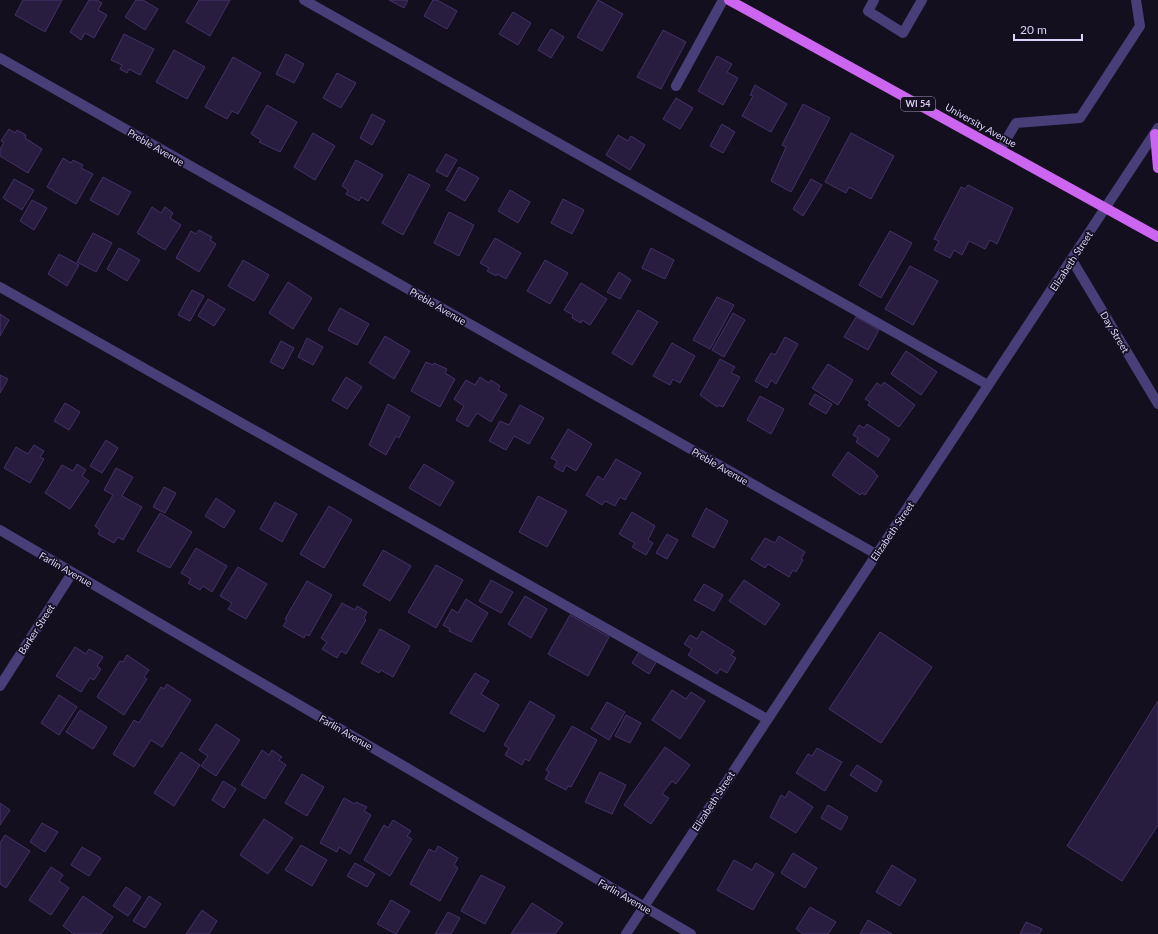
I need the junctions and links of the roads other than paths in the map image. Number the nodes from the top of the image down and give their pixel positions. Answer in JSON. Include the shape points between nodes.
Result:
{"nodes":[{"id":1,"x":304,"y":0,"type":"edge"},
{"id":2,"x":723,"y":0,"type":"edge"},
{"id":3,"x":730,"y":0,"type":"edge"},
{"id":4,"x":874,"y":0,"type":"edge"},
{"id":5,"x":922,"y":0,"type":"edge"},
{"id":6,"x":1136,"y":0,"type":"edge"},
{"id":7,"x":0,"y":58,"type":"edge"},
{"id":8,"x":676,"y":86,"type":"dead end"},
{"id":9,"x":1156,"y":131,"type":"edge"},
{"id":10,"x":1000,"y":150,"type":"junction"},
{"id":11,"x":1158,"y":168,"type":"edge"},
{"id":12,"x":1106,"y":208,"type":"junction"},
{"id":13,"x":1158,"y":237,"type":"edge"},
{"id":14,"x":1072,"y":260,"type":"junction"},
{"id":15,"x":0,"y":287,"type":"edge"},
{"id":16,"x":988,"y":385,"type":"junction"},
{"id":17,"x":1158,"y":404,"type":"edge"},
{"id":18,"x":0,"y":530,"type":"edge"},
{"id":19,"x":876,"y":554,"type":"junction"},
{"id":20,"x":72,"y":573,"type":"junction"},
{"id":21,"x":0,"y":686,"type":"edge"},
{"id":22,"x":767,"y":719,"type":"junction"},
{"id":23,"x":644,"y":907,"type":"junction"},
{"id":24,"x":626,"y":934,"type":"edge"},
{"id":25,"x":691,"y":934,"type":"edge"}],
"edges":[{"from":1,"to":16,"type":"street"},
{"from":2,"to":8,"type":"street"},
{"from":3,"to":10,"type":"main road","name":"University Avenue","number":"WI 54"},
{"from":4,"to":5,"type":"street","via":[[868,11],[903,33]]},
{"from":6,"to":10,"type":"street","via":[[1140,26],[1080,118],[1016,123]]},
{"from":7,"to":19,"type":"street","name":"Preble Avenue"},
{"from":9,"to":11,"type":"main road"},
{"from":9,"to":12,"type":"street","name":"Elizabeth Street"},
{"from":10,"to":12,"type":"main road","name":"University Avenue","number":"WI 54"},
{"from":12,"to":13,"type":"main road","name":"University Avenue","number":"WI 54"},
{"from":12,"to":14,"type":"street","name":"Elizabeth Street"},
{"from":14,"to":16,"type":"street","name":"Elizabeth Street"},
{"from":14,"to":17,"type":"street","name":"Day Street"},
{"from":15,"to":22,"type":"street"},
{"from":16,"to":19,"type":"street","name":"Elizabeth Street"},
{"from":18,"to":20,"type":"street","name":"Farlin Avenue"},
{"from":19,"to":22,"type":"street","name":"Elizabeth Street"},
{"from":20,"to":21,"type":"street","name":"Barker Street"},
{"from":20,"to":23,"type":"street","name":"Farlin Avenue"},
{"from":22,"to":23,"type":"street","name":"Elizabeth Street"},
{"from":23,"to":24,"type":"street","name":"Elizabeth Street"},
{"from":23,"to":25,"type":"street","name":"Farlin Avenue"}]}
